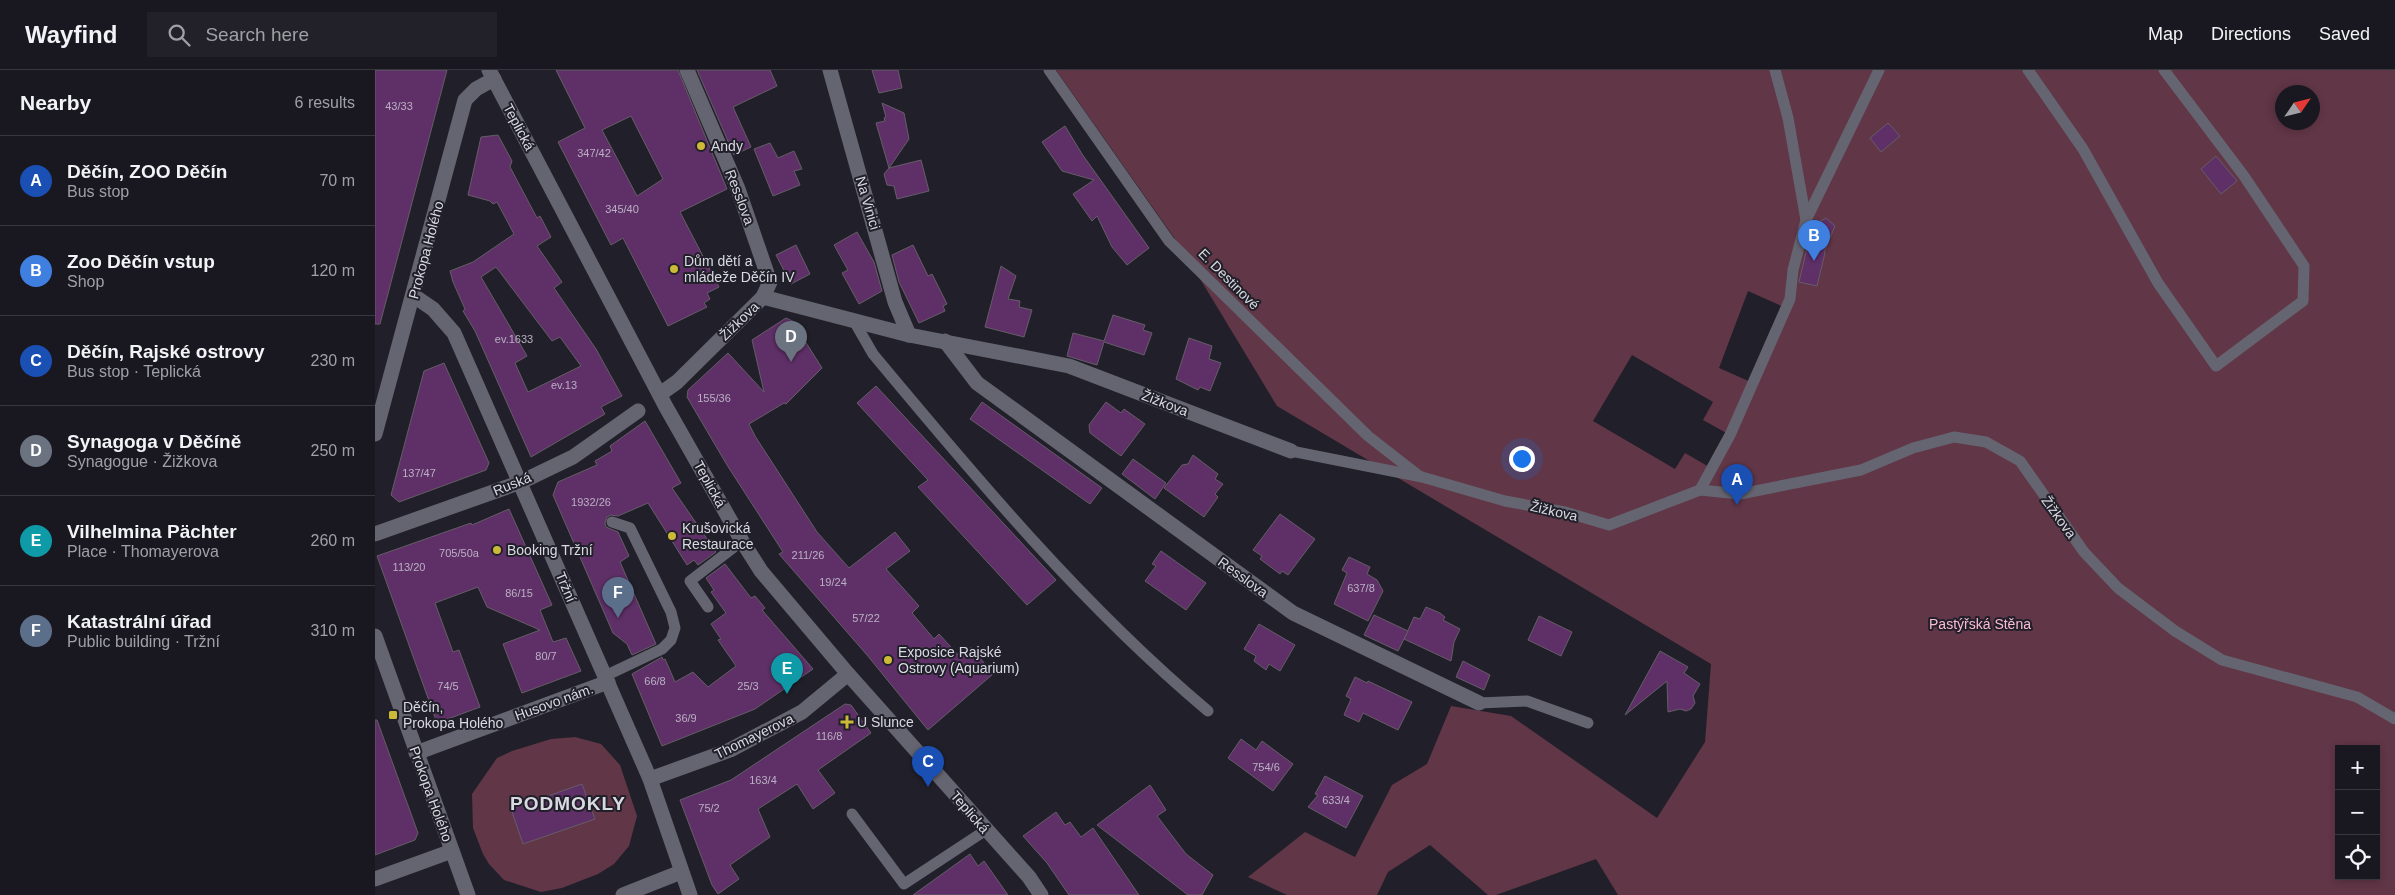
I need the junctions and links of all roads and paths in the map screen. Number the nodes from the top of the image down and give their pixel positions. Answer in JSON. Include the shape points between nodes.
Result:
{"nodes":[{"id":1,"x":687,"y":70,"type":"edge"},
{"id":2,"x":831,"y":70,"type":"edge"},
{"id":3,"x":1049,"y":70,"type":"edge"},
{"id":4,"x":1775,"y":70,"type":"edge"},
{"id":5,"x":1879,"y":70,"type":"edge"},
{"id":6,"x":2028,"y":70,"type":"edge"},
{"id":7,"x":2164,"y":70,"type":"edge"},
{"id":8,"x":492,"y":74,"type":"edge"},
{"id":9,"x":1806,"y":220,"type":"junction"},
{"id":10,"x":414,"y":296,"type":"junction"},
{"id":11,"x":763,"y":298,"type":"junction"},
{"id":12,"x":854,"y":321,"type":"junction"},
{"id":13,"x":909,"y":335,"type":"junction"},
{"id":14,"x":945,"y":341,"type":"junction"},
{"id":15,"x":660,"y":394,"type":"junction"},
{"id":16,"x":639,"y":411,"type":"dead end"},
{"id":17,"x":375,"y":434,"type":"edge"},
{"id":18,"x":1291,"y":451,"type":"joint"},
{"id":19,"x":1422,"y":477,"type":"junction"},
{"id":20,"x":521,"y":482,"type":"junction"},
{"id":21,"x":1699,"y":490,"type":"junction"},
{"id":22,"x":613,"y":522,"type":"dead end"},
{"id":23,"x":375,"y":534,"type":"edge"},
{"id":24,"x":742,"y":541,"type":"junction"},
{"id":25,"x":708,"y":607,"type":"dead end"},
{"id":26,"x":375,"y":636,"type":"edge"},
{"id":27,"x":847,"y":674,"type":"junction"},
{"id":28,"x":606,"y":679,"type":"junction"},
{"id":29,"x":1479,"y":703,"type":"joint"},
{"id":30,"x":1208,"y":711,"type":"dead end"},
{"id":31,"x":2395,"y":720,"type":"edge"},
{"id":32,"x":1588,"y":723,"type":"dead end"},
{"id":33,"x":416,"y":753,"type":"junction"},
{"id":34,"x":650,"y":779,"type":"junction"},
{"id":35,"x":852,"y":814,"type":"dead end"},
{"id":36,"x":986,"y":830,"type":"junction"},
{"id":37,"x":452,"y":851,"type":"junction"},
{"id":38,"x":681,"y":872,"type":"junction"},
{"id":39,"x":375,"y":879,"type":"edge"},
{"id":40,"x":468,"y":895,"type":"edge"},
{"id":41,"x":623,"y":895,"type":"edge"},
{"id":42,"x":690,"y":895,"type":"edge"},
{"id":43,"x":1041,"y":895,"type":"edge"}],
"edges":[{"from":1,"to":11,"type":"street","name":"Resslova","via":[[738,189],[770,282]]},
{"from":2,"to":13,"type":"street","name":"Na Vinici","via":[[895,302]]},
{"from":3,"to":19,"type":"lane","name":"E. Destinové","via":[[1169,241],[1368,436]]},
{"from":4,"to":9,"type":"lane","via":[[1788,118]]},
{"from":5,"to":9,"type":"lane"},
{"from":6,"to":7,"type":"lane","via":[[2083,149],[2159,283],[2216,366],[2303,301],[2304,266],[2244,176]]},
{"from":8,"to":10,"type":"street","name":"Prokopa Holého","via":[[465,100]]},
{"from":8,"to":15,"type":"street","name":"Teplická"},
{"from":9,"to":21,"type":"lane","via":[[1790,299],[1730,435]]},
{"from":10,"to":17,"type":"street","name":"Prokopa Holého"},
{"from":10,"to":20,"type":"street","name":"Tržní","via":[[433,309],[454,333]]},
{"from":11,"to":12,"type":"street","name":"Žižkova"},
{"from":11,"to":15,"type":"street","name":"Žižkova","via":[[677,382]]},
{"from":12,"to":13,"type":"street","name":"Žižkova"},
{"from":12,"to":30,"type":"lane","via":[[873,354],[1024,530],[1135,647]]},
{"from":13,"to":14,"type":"street","name":"Žižkova"},
{"from":14,"to":18,"type":"street","name":"Žižkova","via":[[1069,366]]},
{"from":14,"to":29,"type":"street","name":"Resslova","via":[[977,383],[1293,613]]},
{"from":15,"to":24,"type":"street","name":"Teplická"},
{"from":16,"to":20,"type":"street","name":"Ruská","via":[[573,457]]},
{"from":18,"to":19,"type":"lane","name":"Žižkova"},
{"from":19,"to":21,"type":"lane","name":"Žižkova","via":[[1609,525]]},
{"from":20,"to":23,"type":"street","name":"Ruská"},
{"from":20,"to":28,"type":"street","name":"Tržní"},
{"from":21,"to":31,"type":"lane","name":"Žižkova","via":[[1740,494],[1861,470],[1913,448],[1954,437],[1986,442],[2020,461],[2084,552],[2118,588],[2175,631],[2222,660],[2357,697]]},
{"from":22,"to":28,"type":"lane","via":[[630,528],[671,612],[675,628],[671,640],[662,649]]},
{"from":24,"to":25,"type":"lane","via":[[690,581]]},
{"from":24,"to":27,"type":"street","name":"Teplická","via":[[761,571]]},
{"from":26,"to":33,"type":"street","name":"Prokopa Holého"},
{"from":27,"to":34,"type":"street","name":"Thomayerova","via":[[802,712],[730,750]]},
{"from":27,"to":36,"type":"street","name":"Teplická"},
{"from":28,"to":33,"type":"street","name":"Husovo nám."},
{"from":28,"to":34,"type":"street","name":"Tržní"},
{"from":29,"to":32,"type":"lane","name":"Resslova","via":[[1527,701]]},
{"from":33,"to":37,"type":"street","name":"Prokopa Holého"},
{"from":34,"to":38,"type":"street","name":"Tržní"},
{"from":35,"to":36,"type":"lane","via":[[904,884]]},
{"from":36,"to":43,"type":"street","name":"Teplická"},
{"from":37,"to":39,"type":"street"},
{"from":37,"to":40,"type":"street","name":"Prokopa Holého"},
{"from":38,"to":41,"type":"street"},
{"from":38,"to":42,"type":"street","name":"Tržní"}]}
